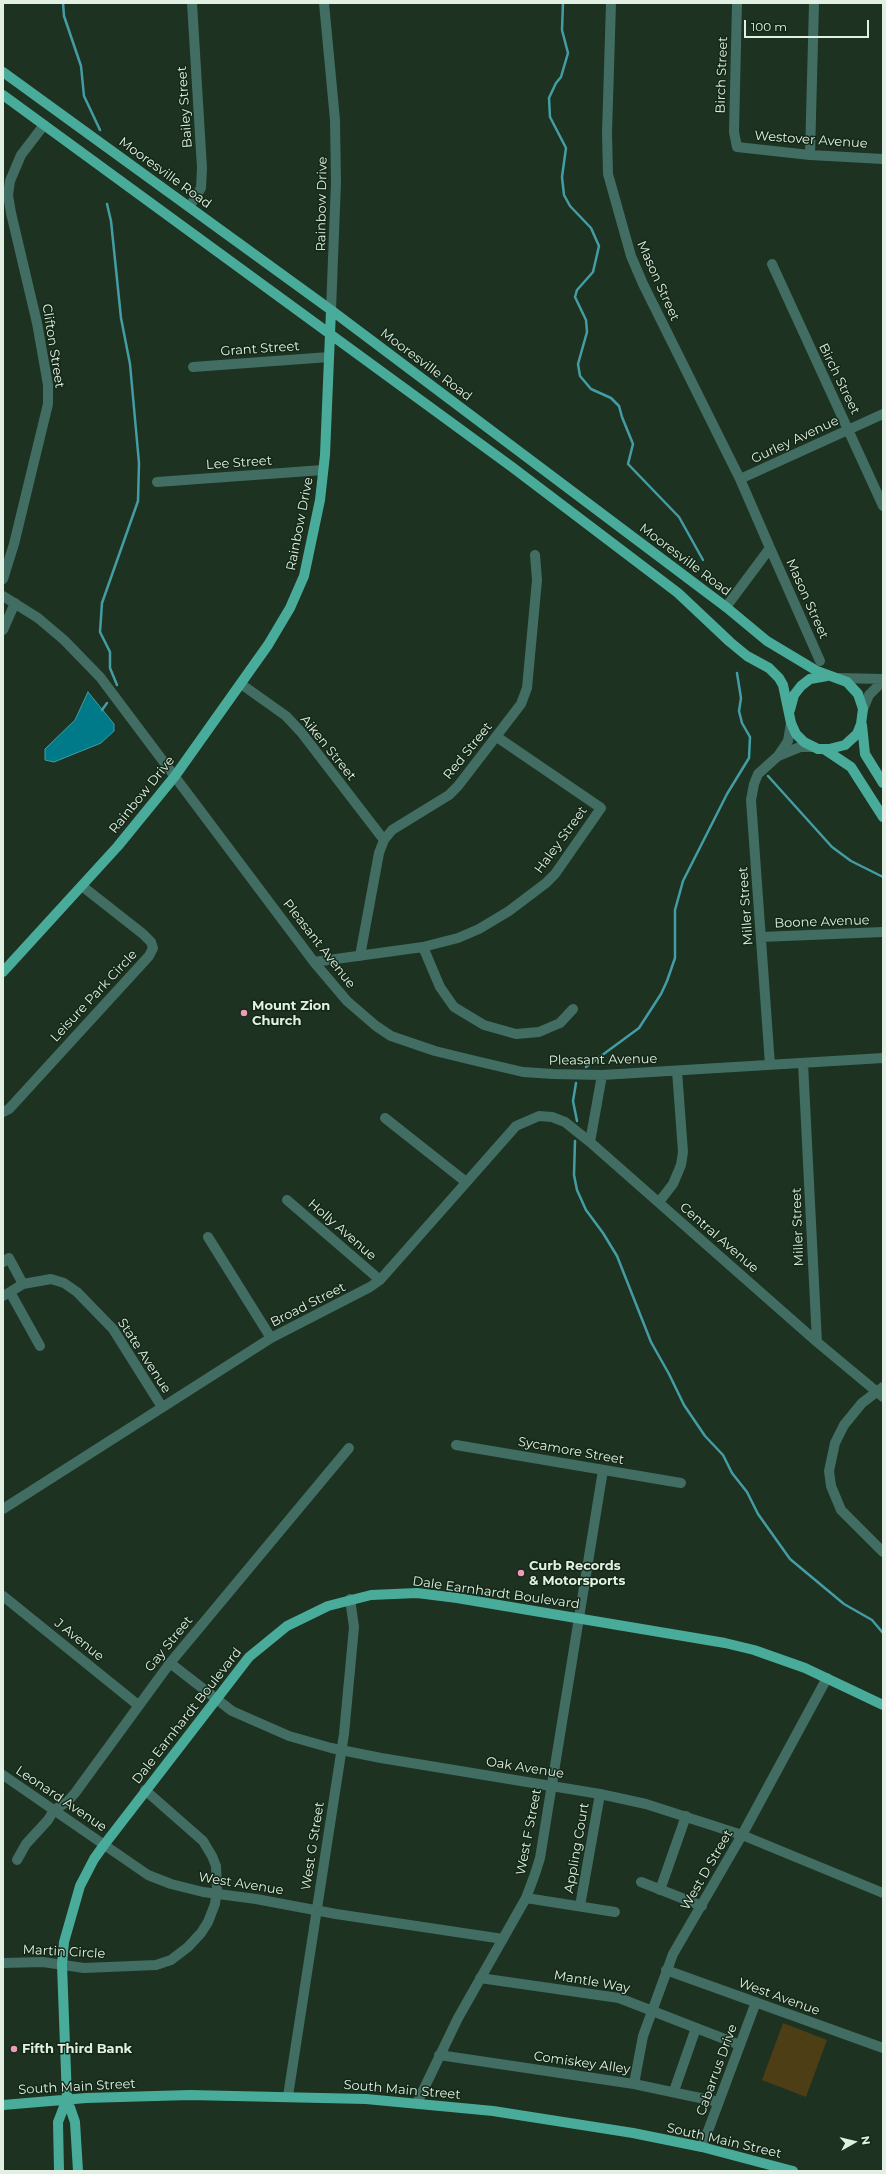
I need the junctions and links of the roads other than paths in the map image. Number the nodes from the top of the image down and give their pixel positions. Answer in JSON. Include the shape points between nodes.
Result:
{"nodes":[{"id":1,"x":192,"y":3,"type":"edge"},
{"id":2,"x":324,"y":3,"type":"edge"},
{"id":3,"x":611,"y":3,"type":"edge"},
{"id":4,"x":738,"y":3,"type":"edge"},
{"id":5,"x":814,"y":3,"type":"edge"},
{"id":6,"x":3,"y":72,"type":"edge"},
{"id":7,"x":3,"y":95,"type":"edge"},
{"id":8,"x":44,"y":125,"type":"junction"},
{"id":9,"x":737,"y":147,"type":"joint"},
{"id":10,"x":810,"y":155,"type":"junction"},
{"id":11,"x":883,"y":159,"type":"edge"},
{"id":12,"x":6,"y":202,"type":"edge"},
{"id":13,"x":190,"y":206,"type":"junction"},
{"id":14,"x":772,"y":264,"type":"dead end"},
{"id":15,"x":331,"y":310,"type":"junction"},
{"id":16,"x":330,"y":334,"type":"junction"},
{"id":17,"x":329,"y":357,"type":"junction"},
{"id":18,"x":192,"y":367,"type":"dead end"},
{"id":19,"x":883,"y":414,"type":"edge"},
{"id":20,"x":849,"y":429,"type":"junction"},
{"id":21,"x":323,"y":470,"type":"junction"},
{"id":22,"x":740,"y":479,"type":"junction"},
{"id":23,"x":157,"y":482,"type":"dead end"},
{"id":24,"x":883,"y":506,"type":"edge"},
{"id":25,"x":770,"y":548,"type":"junction"},
{"id":26,"x":535,"y":555,"type":"dead end"},
{"id":27,"x":3,"y":579,"type":"edge"},
{"id":28,"x":3,"y":596,"type":"edge"},
{"id":29,"x":15,"y":603,"type":"junction"},
{"id":30,"x":726,"y":607,"type":"junction"},
{"id":31,"x":3,"y":630,"type":"edge"},
{"id":32,"x":820,"y":661,"type":"dead end"},
{"id":33,"x":835,"y":677,"type":"junction"},
{"id":34,"x":883,"y":680,"type":"edge"},
{"id":35,"x":241,"y":684,"type":"junction"},
{"id":36,"x":863,"y":708,"type":"junction"},
{"id":37,"x":790,"y":720,"type":"junction"},
{"id":38,"x":861,"y":724,"type":"junction"},
{"id":39,"x":497,"y":737,"type":"junction"},
{"id":40,"x":813,"y":747,"type":"junction"},
{"id":41,"x":824,"y":750,"type":"junction"},
{"id":42,"x":778,"y":756,"type":"junction"},
{"id":43,"x":175,"y":776,"type":"junction"},
{"id":44,"x":883,"y":783,"type":"edge"},
{"id":45,"x":883,"y":817,"type":"edge"},
{"id":46,"x":384,"y":840,"type":"junction"},
{"id":47,"x":82,"y":886,"type":"junction"},
{"id":48,"x":883,"y":932,"type":"edge"},
{"id":49,"x":761,"y":937,"type":"junction"},
{"id":50,"x":424,"y":947,"type":"junction"},
{"id":51,"x":360,"y":956,"type":"junction"},
{"id":52,"x":314,"y":962,"type":"junction"},
{"id":53,"x":3,"y":972,"type":"edge"},
{"id":54,"x":573,"y":1009,"type":"dead end"},
{"id":55,"x":883,"y":1058,"type":"edge"},
{"id":56,"x":802,"y":1063,"type":"junction"},
{"id":57,"x":770,"y":1066,"type":"junction"},
{"id":58,"x":677,"y":1071,"type":"junction"},
{"id":59,"x":602,"y":1075,"type":"junction"},
{"id":60,"x":3,"y":1112,"type":"edge"},
{"id":61,"x":385,"y":1118,"type":"dead end"},
{"id":62,"x":590,"y":1142,"type":"junction"},
{"id":63,"x":466,"y":1182,"type":"junction"},
{"id":64,"x":288,"y":1200,"type":"dead end"},
{"id":65,"x":659,"y":1202,"type":"junction"},
{"id":66,"x":208,"y":1237,"type":"dead end"},
{"id":67,"x":3,"y":1262,"type":"edge"},
{"id":68,"x":380,"y":1280,"type":"junction"},
{"id":69,"x":23,"y":1284,"type":"junction"},
{"id":70,"x":6,"y":1294,"type":"edge"},
{"id":71,"x":271,"y":1338,"type":"junction"},
{"id":72,"x":817,"y":1342,"type":"junction"},
{"id":73,"x":40,"y":1346,"type":"dead end"},
{"id":74,"x":881,"y":1392,"type":"edge"},
{"id":75,"x":162,"y":1407,"type":"junction"},
{"id":76,"x":456,"y":1445,"type":"dead end"},
{"id":77,"x":349,"y":1448,"type":"dead end"},
{"id":78,"x":603,"y":1470,"type":"junction"},
{"id":79,"x":681,"y":1483,"type":"dead end"},
{"id":80,"x":3,"y":1509,"type":"edge"},
{"id":81,"x":883,"y":1552,"type":"edge"},
{"id":82,"x":3,"y":1596,"type":"edge"},
{"id":83,"x":350,"y":1599,"type":"junction"},
{"id":84,"x":579,"y":1618,"type":"junction"},
{"id":85,"x":170,"y":1663,"type":"junction"},
{"id":86,"x":827,"y":1678,"type":"junction"},
{"id":87,"x":216,"y":1700,"type":"junction"},
{"id":88,"x":138,"y":1705,"type":"junction"},
{"id":89,"x":883,"y":1705,"type":"edge"},
{"id":90,"x":341,"y":1750,"type":"junction"},
{"id":91,"x":3,"y":1775,"type":"edge"},
{"id":92,"x":551,"y":1786,"type":"junction"},
{"id":93,"x":145,"y":1790,"type":"junction"},
{"id":94,"x":600,"y":1794,"type":"junction"},
{"id":95,"x":54,"y":1810,"type":"junction"},
{"id":96,"x":686,"y":1816,"type":"junction"},
{"id":97,"x":742,"y":1835,"type":"junction"},
{"id":98,"x":104,"y":1845,"type":"junction"},
{"id":99,"x":17,"y":1860,"type":"dead end"},
{"id":100,"x":641,"y":1882,"type":"dead end"},
{"id":101,"x":660,"y":1890,"type":"junction"},
{"id":102,"x":883,"y":1893,"type":"edge"},
{"id":103,"x":216,"y":1894,"type":"junction"},
{"id":104,"x":526,"y":1898,"type":"junction"},
{"id":105,"x":580,"y":1906,"type":"junction"},
{"id":106,"x":702,"y":1906,"type":"junction"},
{"id":107,"x":316,"y":1910,"type":"junction"},
{"id":108,"x":615,"y":1912,"type":"dead end"},
{"id":109,"x":503,"y":1938,"type":"junction"},
{"id":110,"x":3,"y":1963,"type":"edge"},
{"id":111,"x":62,"y":1964,"type":"junction"},
{"id":112,"x":666,"y":1970,"type":"junction"},
{"id":113,"x":480,"y":1978,"type":"junction"},
{"id":114,"x":756,"y":2002,"type":"junction"},
{"id":115,"x":652,"y":2011,"type":"junction"},
{"id":116,"x":696,"y":2028,"type":"junction"},
{"id":117,"x":740,"y":2045,"type":"junction"},
{"id":118,"x":883,"y":2048,"type":"edge"},
{"id":119,"x":439,"y":2055,"type":"junction"},
{"id":120,"x":634,"y":2084,"type":"junction"},
{"id":121,"x":674,"y":2091,"type":"junction"},
{"id":122,"x":288,"y":2096,"type":"junction"},
{"id":123,"x":67,"y":2099,"type":"junction"},
{"id":124,"x":719,"y":2102,"type":"junction"},
{"id":125,"x":417,"y":2103,"type":"junction"},
{"id":126,"x":3,"y":2105,"type":"edge"},
{"id":127,"x":702,"y":2147,"type":"junction"},
{"id":128,"x":59,"y":2171,"type":"edge"},
{"id":129,"x":78,"y":2171,"type":"edge"},
{"id":130,"x":793,"y":2171,"type":"edge"}],
"edges":[{"from":1,"to":13,"type":"street","name":"Bailey Street","via":[[202,172],[201,188]]},
{"from":2,"to":15,"type":"street","name":"Rainbow Drive","via":[[336,128]]},
{"from":3,"to":22,"type":"street","name":"Mason Street","via":[[608,174],[631,256],[643,284]]},
{"from":4,"to":9,"type":"street","name":"Birch Street","via":[[734,132]]},
{"from":5,"to":10,"type":"street"},
{"from":6,"to":13,"type":"main road","name":"Mooresville Road"},
{"from":7,"to":8,"type":"main road","name":"Mooresville Road"},
{"from":8,"to":12,"type":"street","name":"Clifton Street","via":[[14,168]]},
{"from":8,"to":16,"type":"main road","name":"Mooresville Road"},
{"from":9,"to":10,"type":"street","name":"Westover Avenue"},
{"from":10,"to":11,"type":"street","name":"Westover Avenue"},
{"from":12,"to":27,"type":"street","name":"Clifton Street","via":[[37,323],[48,385],[48,404]]},
{"from":13,"to":15,"type":"main road","name":"Mooresville Road"},
{"from":14,"to":20,"type":"street","name":"Birch Street"},
{"from":15,"to":16,"type":"main road","name":"Rainbow Drive"},
{"from":15,"to":30,"type":"main road","name":"Mooresville Road"},
{"from":16,"to":17,"type":"main road","name":"Rainbow Drive"},
{"from":16,"to":37,"type":"main road","name":"Mooresville Road","via":[[678,593],[739,650],[776,674],[783,685]]},
{"from":17,"to":18,"type":"street","name":"Grant Street"},
{"from":17,"to":21,"type":"main road","name":"Rainbow Drive"},
{"from":19,"to":20,"type":"street","name":"Gurley Avenue"},
{"from":20,"to":22,"type":"street","name":"Gurley Avenue"},
{"from":20,"to":24,"type":"street","name":"Birch Street"},
{"from":21,"to":23,"type":"street","name":"Lee Street"},
{"from":21,"to":35,"type":"main road","name":"Rainbow Drive","via":[[320,500],[304,576],[290,608]]},
{"from":22,"to":25,"type":"street","name":"Mason Street"},
{"from":25,"to":30,"type":"street","name":"Mason Street"},
{"from":25,"to":32,"type":"street","name":"Mason Street"},
{"from":26,"to":39,"type":"street","name":"Red Street","via":[[537,580],[527,688],[521,704]]},
{"from":28,"to":29,"type":"street","name":"Pleasant Avenue"},
{"from":29,"to":31,"type":"street"},
{"from":29,"to":43,"type":"street","name":"Pleasant Avenue","via":[[59,636],[100,677]]},
{"from":30,"to":33,"type":"main road","name":"Mooresville Road","via":[[784,653],[817,671]]},
{"from":33,"to":34,"type":"street"},
{"from":33,"to":36,"type":"main road","name":"Mooresville Road","via":[[855,689]]},
{"from":33,"to":37,"type":"main road","via":[[816,677],[801,686],[792,700]]},
{"from":34,"to":36,"type":"street","via":[[869,695]]},
{"from":35,"to":43,"type":"main road","name":"Rainbow Drive"},
{"from":35,"to":46,"type":"street","name":"Aiken Street","via":[[286,716],[301,732]]},
{"from":36,"to":38,"type":"main road","name":"Mooresville Road"},
{"from":37,"to":40,"type":"main road","name":"Mooresville Road","via":[[799,738]]},
{"from":37,"to":42,"type":"street","name":"Miller Street","via":[[788,741]]},
{"from":38,"to":41,"type":"main road","name":"Mooresville Road","via":[[853,738],[845,745]]},
{"from":38,"to":44,"type":"main road","name":"Mooresville Road","via":[[865,754]]},
{"from":39,"to":46,"type":"street","name":"Red Street","via":[[453,790],[392,830]]},
{"from":39,"to":50,"type":"street","name":"Haley Street","via":[[601,808],[546,884],[479,929],[458,938]]},
{"from":40,"to":41,"type":"main road","name":"Mooresville Road"},
{"from":40,"to":42,"type":"street","name":"Miller Street","via":[[800,747]]},
{"from":41,"to":45,"type":"main road","name":"Mooresville Road","via":[[851,767]]},
{"from":42,"to":49,"type":"street","name":"Miller Street","via":[[758,774],[751,796]]},
{"from":43,"to":47,"type":"main road","name":"Rainbow Drive"},
{"from":43,"to":52,"type":"street","name":"Pleasant Avenue"},
{"from":46,"to":51,"type":"street","name":"Red Street","via":[[379,853]]},
{"from":47,"to":53,"type":"main road","name":"Rainbow Drive"},
{"from":47,"to":60,"type":"street","name":"Leisure Park Circle","via":[[143,934],[153,948],[149,956]]},
{"from":48,"to":49,"type":"street","name":"Boone Avenue"},
{"from":49,"to":57,"type":"street","name":"Miller Street"},
{"from":50,"to":51,"type":"street","name":"Haley Street"},
{"from":50,"to":54,"type":"street","via":[[440,987],[454,1007],[484,1025],[516,1034],[539,1032],[560,1023]]},
{"from":51,"to":52,"type":"street","name":"Haley Street"},
{"from":52,"to":59,"type":"street","name":"Pleasant Avenue","via":[[347,1001],[391,1036],[435,1051],[523,1072]]},
{"from":55,"to":56,"type":"street","name":"Pleasant Avenue"},
{"from":56,"to":57,"type":"street","name":"Pleasant Avenue"},
{"from":56,"to":72,"type":"street","name":"Miller Street"},
{"from":57,"to":58,"type":"street","name":"Pleasant Avenue"},
{"from":58,"to":59,"type":"street","name":"Pleasant Avenue"},
{"from":58,"to":65,"type":"street","via":[[683,1152],[673,1184]]},
{"from":59,"to":62,"type":"street"},
{"from":61,"to":63,"type":"street"},
{"from":62,"to":63,"type":"street","name":"Broad Street","via":[[565,1122],[552,1117],[538,1116],[510,1130]]},
{"from":62,"to":65,"type":"street","name":"Central Avenue"},
{"from":63,"to":68,"type":"street","name":"Broad Street"},
{"from":64,"to":68,"type":"street","name":"Holly Avenue"},
{"from":65,"to":72,"type":"street","name":"Central Avenue"},
{"from":66,"to":71,"type":"street"},
{"from":67,"to":69,"type":"street","via":[[9,1258]]},
{"from":68,"to":71,"type":"street","name":"Broad Street"},
{"from":69,"to":70,"type":"street","name":"State Avenue"},
{"from":69,"to":75,"type":"street","name":"State Avenue","via":[[51,1279],[64,1283],[77,1292],[113,1329]]},
{"from":70,"to":73,"type":"street","name":"State Avenue"},
{"from":71,"to":75,"type":"street","name":"Broad Street"},
{"from":72,"to":74,"type":"street","name":"Central Avenue"},
{"from":74,"to":81,"type":"street","via":[[862,1403],[844,1425],[835,1443],[830,1470],[831,1486],[841,1510]]},
{"from":75,"to":80,"type":"street","name":"Broad Street"},
{"from":76,"to":78,"type":"street","name":"Sycamore Street"},
{"from":77,"to":85,"type":"street","name":"Gay Street"},
{"from":78,"to":79,"type":"street","name":"Sycamore Street"},
{"from":78,"to":84,"type":"street","name":"West F Street"},
{"from":82,"to":88,"type":"street","name":"J Avenue"},
{"from":83,"to":84,"type":"main road","name":"Dale Earnhardt Boulevard","via":[[393,1592],[417,1593]]},
{"from":83,"to":87,"type":"main road","name":"Dale Earnhardt Boulevard","via":[[308,1614],[269,1638],[248,1657]]},
{"from":83,"to":90,"type":"street","name":"West G Street","via":[[354,1627]]},
{"from":84,"to":86,"type":"main road","name":"Dale Earnhardt Boulevard","via":[[741,1647],[779,1658]]},
{"from":84,"to":92,"type":"street","name":"West F Street"},
{"from":85,"to":87,"type":"street","name":"Oak Avenue"},
{"from":85,"to":88,"type":"street","name":"Gay Street"},
{"from":86,"to":89,"type":"main road","name":"Dale Earnhardt Boulevard"},
{"from":86,"to":97,"type":"street","name":"West D Street"},
{"from":87,"to":90,"type":"street","name":"Oak Avenue","via":[[232,1711],[271,1729]]},
{"from":87,"to":93,"type":"main road","name":"Dale Earnhardt Boulevard"},
{"from":88,"to":95,"type":"street","name":"Gay Street","via":[[67,1802]]},
{"from":90,"to":92,"type":"street","name":"Oak Avenue"},
{"from":90,"to":107,"type":"street","name":"West G Street"},
{"from":91,"to":95,"type":"street","name":"Leonard Avenue"},
{"from":92,"to":94,"type":"street","name":"Oak Avenue"},
{"from":92,"to":104,"type":"street","name":"West F Street","via":[[540,1858]]},
{"from":93,"to":98,"type":"main road","name":"Dale Earnhardt Boulevard"},
{"from":93,"to":103,"type":"street","name":"Martin Circle","via":[[180,1819],[208,1848],[216,1866]]},
{"from":94,"to":96,"type":"street","name":"Oak Avenue"},
{"from":94,"to":105,"type":"street","name":"Appling Court"},
{"from":95,"to":98,"type":"street","name":"Leonard Avenue"},
{"from":95,"to":99,"type":"street","name":"Gay Street","via":[[26,1844]]},
{"from":96,"to":97,"type":"street","name":"Oak Avenue"},
{"from":96,"to":101,"type":"street"},
{"from":97,"to":102,"type":"street","name":"Oak Avenue"},
{"from":97,"to":106,"type":"street","name":"West D Street"},
{"from":98,"to":103,"type":"street","name":"West Avenue","via":[[148,1875],[171,1884]]},
{"from":98,"to":111,"type":"main road","name":"Dale Earnhardt Boulevard","via":[[80,1886],[64,1942]]},
{"from":100,"to":101,"type":"street"},
{"from":101,"to":106,"type":"street"},
{"from":103,"to":107,"type":"street","name":"West Avenue"},
{"from":103,"to":111,"type":"street","name":"Martin Circle","via":[[214,1911],[201,1933],[188,1947],[170,1960],[139,1967],[84,1968]]},
{"from":104,"to":105,"type":"street"},
{"from":104,"to":109,"type":"street","name":"West F Street"},
{"from":105,"to":108,"type":"street"},
{"from":106,"to":112,"type":"street","name":"West D Street"},
{"from":107,"to":109,"type":"street","name":"West Avenue"},
{"from":107,"to":122,"type":"street","name":"West G Street"},
{"from":109,"to":113,"type":"street","name":"West F Street"},
{"from":110,"to":111,"type":"street","name":"Martin Circle"},
{"from":111,"to":123,"type":"main road","name":"Dale Earnhardt Boulevard"},
{"from":112,"to":114,"type":"street","name":"West Avenue"},
{"from":112,"to":115,"type":"street","name":"West D Street"},
{"from":113,"to":115,"type":"street","name":"Mantle Way","via":[[619,1998]]},
{"from":113,"to":119,"type":"street","name":"West F Street"},
{"from":114,"to":117,"type":"street","name":"Cabarrus Drive"},
{"from":114,"to":118,"type":"street","name":"West Avenue"},
{"from":115,"to":116,"type":"street","name":"Mantle Way"},
{"from":115,"to":120,"type":"street","name":"West D Street","via":[[641,2045]]},
{"from":116,"to":117,"type":"street","name":"Mantle Way"},
{"from":116,"to":121,"type":"street"},
{"from":117,"to":124,"type":"street","name":"Cabarrus Drive"},
{"from":119,"to":120,"type":"street","name":"Comiskey Alley"},
{"from":119,"to":125,"type":"street","name":"West F Street"},
{"from":120,"to":121,"type":"street","name":"Comiskey Alley"},
{"from":121,"to":124,"type":"street","name":"Comiskey Alley"},
{"from":122,"to":123,"type":"main road","name":"South Main Street","via":[[190,2095]]},
{"from":122,"to":125,"type":"main road","name":"South Main Street"},
{"from":123,"to":126,"type":"main road","name":"South Main Street"},
{"from":123,"to":128,"type":"main road","name":"Dale Earnhardt Boulevard","via":[[58,2122]]},
{"from":123,"to":129,"type":"main road","name":"Dale Earnhardt Boulevard","via":[[76,2122]]},
{"from":124,"to":127,"type":"street","name":"Cabarrus Drive"},
{"from":125,"to":127,"type":"main road","name":"South Main Street","via":[[617,2130]]},
{"from":127,"to":130,"type":"main road","name":"South Main Street"}]}
